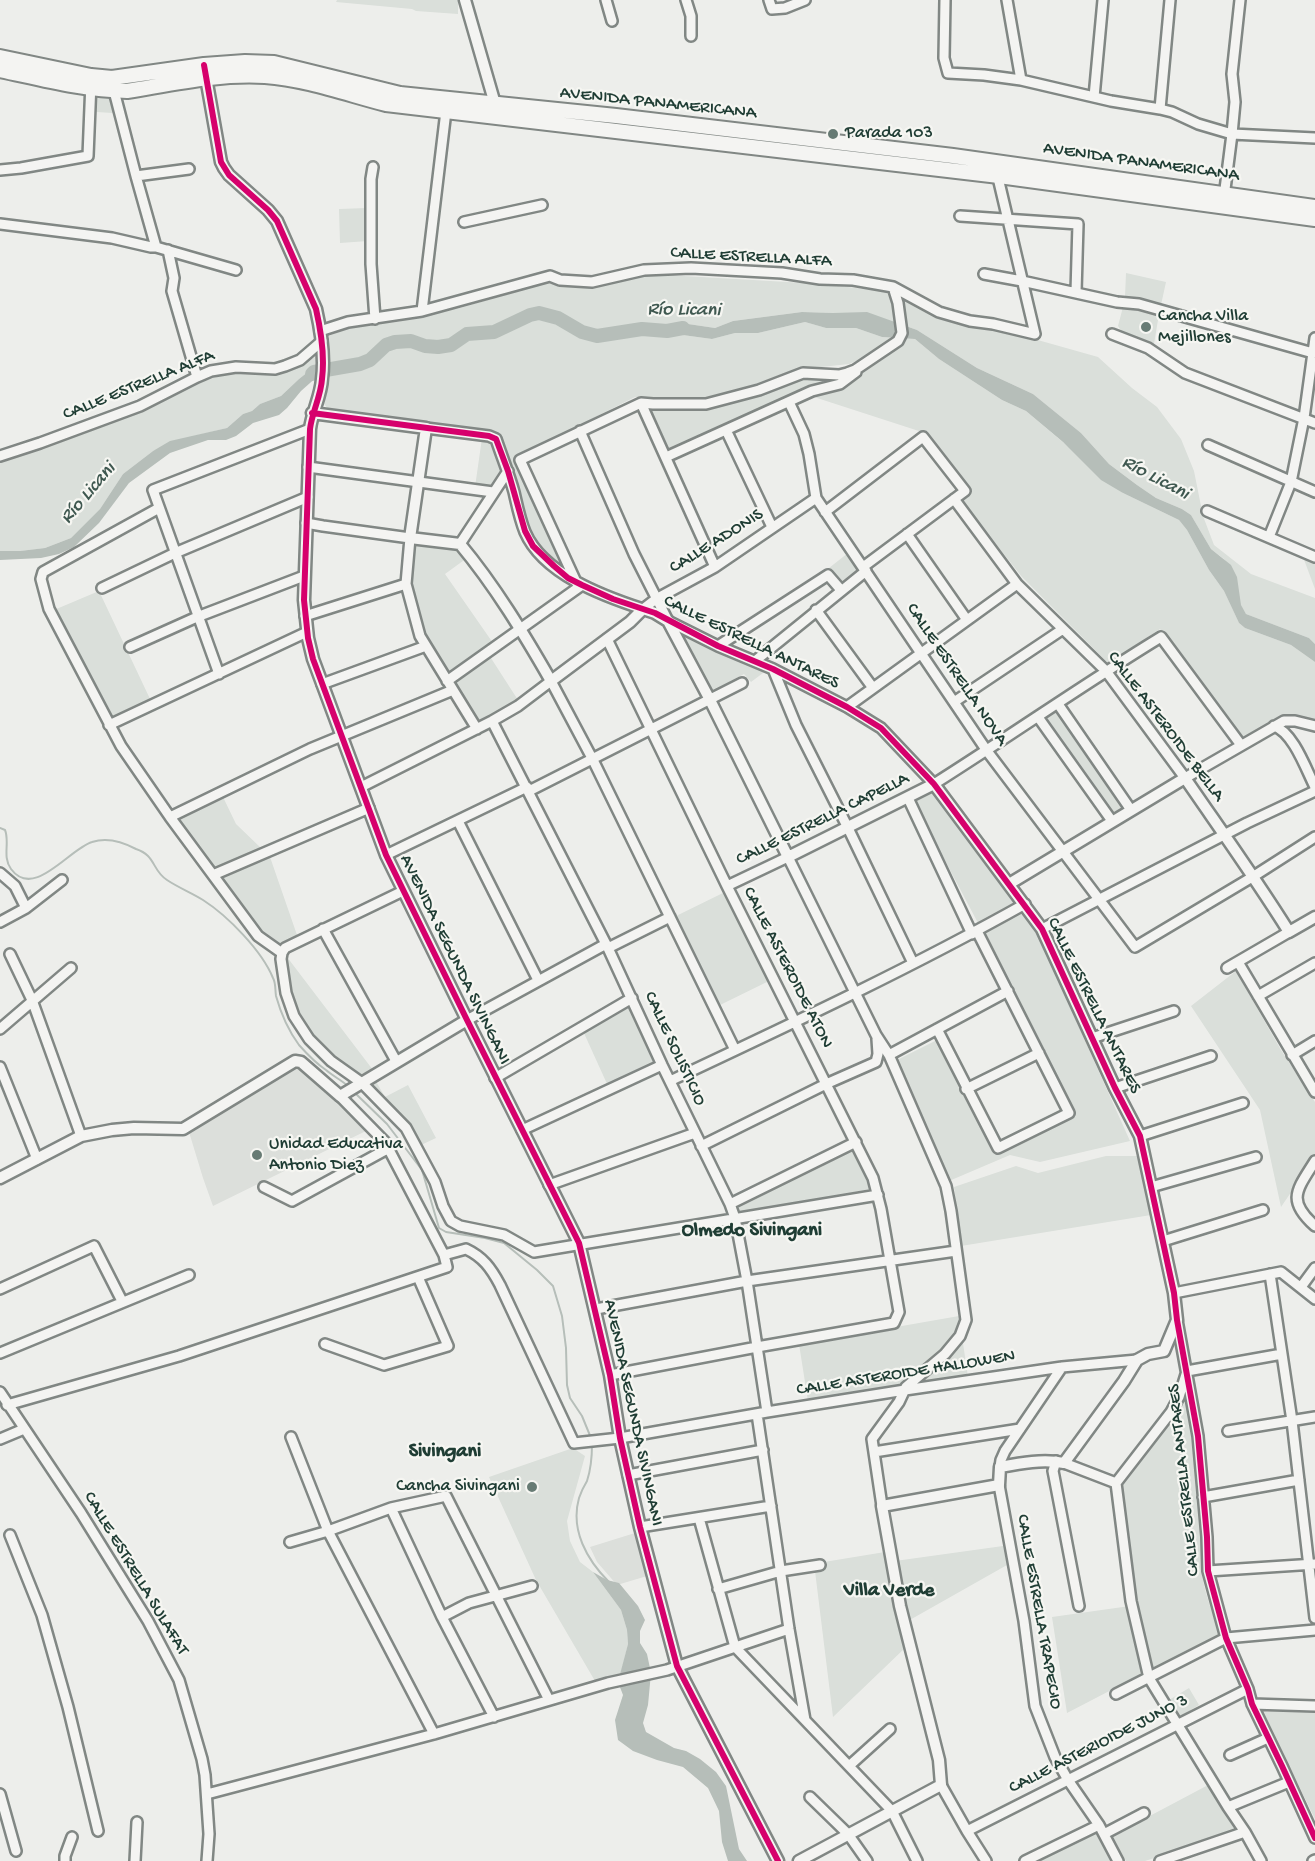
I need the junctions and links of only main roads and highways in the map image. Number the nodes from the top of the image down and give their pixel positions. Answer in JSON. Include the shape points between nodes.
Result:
{"nodes":[{"id":1,"x":0,"y":57,"type":"edge"},
{"id":2,"x":0,"y":70,"type":"edge"},
{"id":3,"x":205,"y":72,"type":"junction"},
{"id":4,"x":91,"y":82,"type":"junction"},
{"id":5,"x":494,"y":111,"type":"junction"},
{"id":6,"x":1224,"y":199,"type":"junction"},
{"id":7,"x":1315,"y":207,"type":"edge"},
{"id":8,"x":1315,"y":219,"type":"edge"}],
"edges":[{"from":1,"to":4,"type":"main road","name":"AVENIDA PANAMERICANA"},
{"from":2,"to":4,"type":"main road","name":"AVENIDA PANAMERICANA"},
{"from":3,"to":4,"type":"main road","name":"AVENIDA PANAMERICANA","via":[[113,84]]},
{"from":3,"to":5,"type":"main road","name":"AVENIDA PANAMERICANA","via":[[288,78],[386,104],[446,111]]},
{"from":3,"to":5,"type":"main road","name":"AVENIDA PANAMERICANA","via":[[245,63],[274,63],[400,94]]},
{"from":5,"to":6,"type":"main road","name":"AVENIDA PANAMERICANA","via":[[616,116]]},
{"from":6,"to":7,"type":"main road","name":"AVENIDA PANAMERICANA"},
{"from":6,"to":8,"type":"main road","name":"AVENIDA PANAMERICANA"}]}
